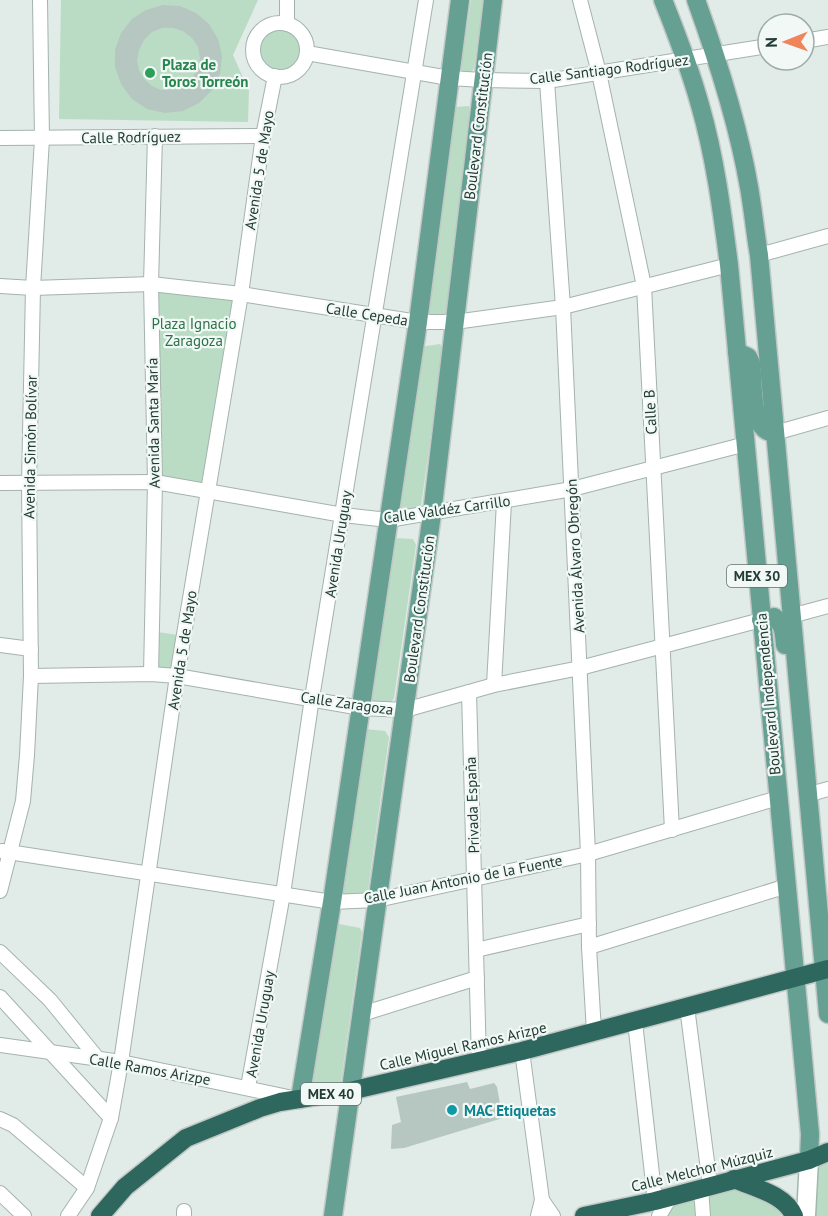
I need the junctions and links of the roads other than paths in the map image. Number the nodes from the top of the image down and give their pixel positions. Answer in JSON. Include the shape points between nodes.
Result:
{"nodes":[{"id":1,"x":40,"y":0,"type":"edge"},
{"id":2,"x":287,"y":0,"type":"edge"},
{"id":3,"x":426,"y":0,"type":"edge"},
{"id":4,"x":459,"y":0,"type":"edge"},
{"id":5,"x":493,"y":0,"type":"edge"},
{"id":6,"x":580,"y":0,"type":"edge"},
{"id":7,"x":663,"y":0,"type":"edge"},
{"id":8,"x":696,"y":0,"type":"edge"},
{"id":9,"x":287,"y":24,"type":"junction"},
{"id":10,"x":756,"y":48,"type":"edge"},
{"id":11,"x":307,"y":53,"type":"junction"},
{"id":12,"x":716,"y":54,"type":"junction"},
{"id":13,"x":687,"y":60,"type":"junction"},
{"id":14,"x":414,"y":72,"type":"junction"},
{"id":15,"x":599,"y":72,"type":"junction"},
{"id":16,"x":275,"y":76,"type":"junction"},
{"id":17,"x":449,"y":78,"type":"junction"},
{"id":18,"x":483,"y":80,"type":"junction"},
{"id":19,"x":547,"y":81,"type":"junction"},
{"id":20,"x":155,"y":136,"type":"junction"},
{"id":21,"x":263,"y":136,"type":"junction"},
{"id":22,"x":0,"y":138,"type":"edge"},
{"id":23,"x":42,"y":139,"type":"junction"},
{"id":24,"x":828,"y":236,"type":"edge"},
{"id":25,"x":759,"y":255,"type":"junction"},
{"id":26,"x":729,"y":265,"type":"junction"},
{"id":27,"x":151,"y":284,"type":"junction"},
{"id":28,"x":0,"y":286,"type":"edge"},
{"id":29,"x":644,"y":286,"type":"junction"},
{"id":30,"x":33,"y":288,"type":"junction"},
{"id":31,"x":241,"y":294,"type":"junction"},
{"id":32,"x":563,"y":307,"type":"junction"},
{"id":33,"x":374,"y":315,"type":"junction"},
{"id":34,"x":418,"y":322,"type":"junction"},
{"id":35,"x":455,"y":322,"type":"junction"},
{"id":36,"x":737,"y":352,"type":"junction"},
{"id":37,"x":828,"y":418,"type":"edge"},
{"id":38,"x":775,"y":433,"type":"junction"},
{"id":39,"x":746,"y":444,"type":"junction"},
{"id":40,"x":653,"y":468,"type":"junction"},
{"id":41,"x":154,"y":482,"type":"junction"},
{"id":42,"x":0,"y":483,"type":"edge"},
{"id":43,"x":29,"y":484,"type":"junction"},
{"id":44,"x":572,"y":489,"type":"junction"},
{"id":45,"x":210,"y":491,"type":"junction"},
{"id":46,"x":504,"y":502,"type":"junction"},
{"id":47,"x":432,"y":514,"type":"junction"},
{"id":48,"x":343,"y":515,"type":"junction"},
{"id":49,"x":388,"y":520,"type":"junction"},
{"id":50,"x":828,"y":606,"type":"edge"},
{"id":51,"x":791,"y":616,"type":"junction"},
{"id":52,"x":761,"y":620,"type":"junction"},
{"id":53,"x":0,"y":645,"type":"edge"},
{"id":54,"x":662,"y":645,"type":"junction"},
{"id":55,"x":31,"y":649,"type":"junction"},
{"id":56,"x":580,"y":668,"type":"junction"},
{"id":57,"x":151,"y":674,"type":"junction"},
{"id":58,"x":31,"y":676,"type":"junction"},
{"id":59,"x":177,"y":676,"type":"junction"},
{"id":60,"x":494,"y":685,"type":"junction"},
{"id":61,"x":798,"y":688,"type":"junction"},
{"id":62,"x":469,"y":692,"type":"junction"},
{"id":63,"x":312,"y":698,"type":"junction"},
{"id":64,"x":360,"y":708,"type":"junction"},
{"id":65,"x":405,"y":710,"type":"junction"},
{"id":66,"x":828,"y":789,"type":"edge"},
{"id":67,"x":807,"y":795,"type":"junction"},
{"id":68,"x":778,"y":798,"type":"junction"},
{"id":69,"x":672,"y":830,"type":"junction"},
{"id":70,"x":4,"y":852,"type":"edge"},
{"id":71,"x":588,"y":854,"type":"junction"},
{"id":72,"x":148,"y":874,"type":"junction"},
{"id":73,"x":474,"y":878,"type":"junction"},
{"id":74,"x":787,"y":886,"type":"junction"},
{"id":75,"x":0,"y":891,"type":"edge"},
{"id":76,"x":283,"y":894,"type":"junction"},
{"id":77,"x":377,"y":900,"type":"junction"},
{"id":78,"x":332,"y":902,"type":"junction"},
{"id":79,"x":589,"y":924,"type":"junction"},
{"id":80,"x":590,"y":947,"type":"junction"},
{"id":81,"x":476,"y":950,"type":"junction"},
{"id":82,"x":0,"y":952,"type":"edge"},
{"id":83,"x":826,"y":970,"type":"edge"},
{"id":84,"x":795,"y":977,"type":"junction"},
{"id":85,"x":477,"y":978,"type":"junction"},
{"id":86,"x":0,"y":997,"type":"edge"},
{"id":87,"x":687,"y":1007,"type":"junction"},
{"id":88,"x":362,"y":1014,"type":"junction"},
{"id":89,"x":828,"y":1014,"type":"edge"},
{"id":90,"x":635,"y":1022,"type":"junction"},
{"id":91,"x":594,"y":1032,"type":"junction"},
{"id":92,"x":0,"y":1045,"type":"edge"},
{"id":93,"x":522,"y":1051,"type":"junction"},
{"id":94,"x":51,"y":1053,"type":"junction"},
{"id":95,"x":98,"y":1059,"type":"junction"},
{"id":96,"x":479,"y":1061,"type":"junction"},
{"id":97,"x":121,"y":1062,"type":"junction"},
{"id":98,"x":248,"y":1088,"type":"junction"},
{"id":99,"x":350,"y":1091,"type":"junction"},
{"id":100,"x":299,"y":1099,"type":"junction"},
{"id":101,"x":111,"y":1118,"type":"junction"},
{"id":102,"x":0,"y":1119,"type":"edge"},
{"id":103,"x":828,"y":1152,"type":"edge"},
{"id":104,"x":809,"y":1160,"type":"junction"},
{"id":105,"x":734,"y":1179,"type":"junction"},
{"id":106,"x":705,"y":1186,"type":"junction"},
{"id":107,"x":87,"y":1188,"type":"junction"},
{"id":108,"x":0,"y":1193,"type":"edge"},
{"id":109,"x":542,"y":1200,"type":"junction"},
{"id":110,"x":662,"y":1204,"type":"edge"},
{"id":111,"x":24,"y":1216,"type":"edge"},
{"id":112,"x":68,"y":1216,"type":"edge"},
{"id":113,"x":100,"y":1216,"type":"edge"},
{"id":114,"x":333,"y":1216,"type":"edge"},
{"id":115,"x":538,"y":1216,"type":"edge"},
{"id":116,"x":553,"y":1216,"type":"edge"},
{"id":117,"x":584,"y":1216,"type":"edge"},
{"id":118,"x":703,"y":1216,"type":"edge"},
{"id":119,"x":794,"y":1216,"type":"edge"},
{"id":120,"x":806,"y":1216,"type":"edge"}],
"edges":[{"from":1,"to":23,"type":"street","name":"Avenida Simón Bolívar"},
{"from":2,"to":9,"type":"street"},
{"from":3,"to":14,"type":"street","name":"Avenida Uruguay"},
{"from":4,"to":17,"type":"main road"},
{"from":5,"to":18,"type":"main road","name":"Boulevard Constitución"},
{"from":6,"to":15,"type":"street","name":"Calle B"},
{"from":7,"to":13,"type":"main road","name":"Boulevard Independencia","number":"MEX 30"},
{"from":8,"to":12,"type":"main road","name":"Boulevard Independencia","number":"MEX 30"},
{"from":9,"to":11,"type":"street","via":[[302,35]]},
{"from":9,"to":16,"type":"street","via":[[263,29],[254,44],[255,61]]},
{"from":10,"to":12,"type":"street","name":"Calle Santiago Rodríguez"},
{"from":11,"to":14,"type":"street","name":"Calle Santiago Rodríguez"},
{"from":11,"to":16,"type":"street","via":[[299,69]]},
{"from":12,"to":13,"type":"street","name":"Calle Santiago Rodríguez"},
{"from":12,"to":25,"type":"main road","name":"Boulevard Independencia","number":"MEX 30","via":[[749,186]]},
{"from":13,"to":15,"type":"street","name":"Calle Santiago Rodríguez"},
{"from":13,"to":26,"type":"main road","name":"Boulevard Independencia","number":"MEX 30","via":[[711,149]]},
{"from":14,"to":17,"type":"street","name":"Calle Santiago Rodríguez"},
{"from":14,"to":33,"type":"street","name":"Avenida Uruguay"},
{"from":15,"to":19,"type":"street","name":"Calle Santiago Rodríguez"},
{"from":15,"to":29,"type":"street","name":"Calle B"},
{"from":16,"to":21,"type":"street","name":"Avenida 5 de Mayo"},
{"from":17,"to":18,"type":"street","name":"Calle Santiago Rodríguez"},
{"from":17,"to":34,"type":"main road"},
{"from":18,"to":19,"type":"street","name":"Calle Santiago Rodríguez"},
{"from":18,"to":35,"type":"main road","name":"Boulevard Constitución"},
{"from":19,"to":32,"type":"street","name":"Avenida Álvaro Obregón"},
{"from":20,"to":21,"type":"street","name":"Calle Rodríguez"},
{"from":20,"to":23,"type":"street","name":"Calle Rodríguez"},
{"from":20,"to":27,"type":"street","name":"Avenida Santa María"},
{"from":21,"to":31,"type":"street","name":"Avenida 5 de Mayo"},
{"from":22,"to":23,"type":"street","name":"Calle Rodríguez"},
{"from":23,"to":30,"type":"street","name":"Avenida Simón Bolívar"},
{"from":24,"to":25,"type":"street"},
{"from":25,"to":38,"type":"main road","name":"Boulevard Independencia","number":"MEX 30"},
{"from":26,"to":29,"type":"street","name":"Calle Cepeda"},
{"from":26,"to":36,"type":"main road","name":"Boulevard Independencia","number":"MEX 30"},
{"from":27,"to":30,"type":"street","name":"Calle Cepeda"},
{"from":27,"to":31,"type":"street","name":"Calle Cepeda"},
{"from":27,"to":41,"type":"street","name":"Avenida Santa María"},
{"from":28,"to":30,"type":"street","name":"Calle Cepeda"},
{"from":29,"to":32,"type":"street","name":"Calle Cepeda"},
{"from":29,"to":40,"type":"street","name":"Calle B"},
{"from":30,"to":43,"type":"street","name":"Avenida Simón Bolívar"},
{"from":31,"to":33,"type":"street","name":"Calle Cepeda"},
{"from":31,"to":45,"type":"street","name":"Avenida 5 de Mayo"},
{"from":32,"to":35,"type":"street","name":"Calle Cepeda"},
{"from":32,"to":44,"type":"street","name":"Avenida Álvaro Obregón"},
{"from":33,"to":34,"type":"street","name":"Calle Cepeda"},
{"from":33,"to":48,"type":"street","name":"Avenida Uruguay"},
{"from":34,"to":35,"type":"street","name":"Calle Cepeda"},
{"from":34,"to":49,"type":"main road"},
{"from":35,"to":47,"type":"main road","name":"Boulevard Constitución"},
{"from":36,"to":38,"type":"main road","via":[[751,363],[757,419],[763,429]]},
{"from":36,"to":39,"type":"main road","name":"Boulevard Independencia","number":"MEX 30"},
{"from":37,"to":38,"type":"street"},
{"from":38,"to":51,"type":"main road","name":"Boulevard Independencia","number":"MEX 30"},
{"from":39,"to":40,"type":"street","name":"Calle Valdéz Carrillo"},
{"from":39,"to":52,"type":"main road","name":"Boulevard Independencia","number":"MEX 30"},
{"from":40,"to":44,"type":"street","name":"Calle Valdéz Carrillo"},
{"from":40,"to":54,"type":"street","name":"Calle B"},
{"from":41,"to":43,"type":"street","name":"Calle Valdéz Carrillo"},
{"from":41,"to":45,"type":"street","name":"Calle Valdéz Carrillo"},
{"from":41,"to":57,"type":"street","name":"Avenida Santa María"},
{"from":42,"to":43,"type":"street","name":"Calle Valdéz Carrillo"},
{"from":43,"to":55,"type":"street","name":"Avenida Simón Bolívar"},
{"from":44,"to":46,"type":"street","name":"Calle Valdéz Carrillo"},
{"from":44,"to":56,"type":"street","name":"Avenida Álvaro Obregón"},
{"from":45,"to":48,"type":"street","name":"Calle Valdéz Carrillo"},
{"from":45,"to":59,"type":"street","name":"Avenida 5 de Mayo"},
{"from":46,"to":47,"type":"street","name":"Calle Valdéz Carrillo"},
{"from":46,"to":60,"type":"street"},
{"from":47,"to":49,"type":"street","name":"Calle Valdéz Carrillo"},
{"from":47,"to":65,"type":"main road","name":"Boulevard Constitución"},
{"from":48,"to":49,"type":"street","name":"Calle Valdéz Carrillo"},
{"from":48,"to":63,"type":"street","name":"Avenida Uruguay"},
{"from":49,"to":64,"type":"main road"},
{"from":50,"to":51,"type":"street"},
{"from":51,"to":61,"type":"main road","name":"Boulevard Independencia","number":"MEX 30"},
{"from":52,"to":54,"type":"street","name":"Calle Zaragoza"},
{"from":52,"to":61,"type":"main road","via":[[774,617],[781,624],[788,675]]},
{"from":52,"to":68,"type":"main road","name":"Boulevard Independencia","number":"MEX 30"},
{"from":53,"to":55,"type":"street"},
{"from":54,"to":56,"type":"street","name":"Calle Zaragoza"},
{"from":54,"to":69,"type":"street","name":"Calle B"},
{"from":55,"to":58,"type":"street","name":"Avenida Simón Bolívar"},
{"from":56,"to":60,"type":"street","name":"Calle Zaragoza"},
{"from":56,"to":71,"type":"street","name":"Avenida Álvaro Obregón"},
{"from":57,"to":58,"type":"street","name":"Calle Zaragoza"},
{"from":57,"to":59,"type":"street","name":"Calle Zaragoza"},
{"from":58,"to":70,"type":"street","name":"Avenida Simón Bolívar","via":[[23,801]]},
{"from":59,"to":63,"type":"street","name":"Calle Zaragoza"},
{"from":59,"to":72,"type":"street","name":"Avenida 5 de Mayo"},
{"from":60,"to":62,"type":"street","name":"Calle Zaragoza"},
{"from":61,"to":67,"type":"main road","name":"Boulevard Independencia","number":"MEX 30"},
{"from":62,"to":65,"type":"street","name":"Calle Zaragoza"},
{"from":62,"to":73,"type":"street","name":"Privada España"},
{"from":63,"to":64,"type":"street","name":"Calle Zaragoza"},
{"from":63,"to":76,"type":"street","name":"Avenida Uruguay"},
{"from":64,"to":65,"type":"street","name":"Calle Zaragoza"},
{"from":64,"to":78,"type":"main road"},
{"from":65,"to":77,"type":"main road","name":"Boulevard Constitución"},
{"from":66,"to":67,"type":"street"},
{"from":67,"to":83,"type":"main road","name":"Boulevard Independencia","number":"MEX 30"},
{"from":68,"to":69,"type":"street","name":"Calle Juan Antonio de la Fuente"},
{"from":68,"to":74,"type":"main road","name":"Boulevard Independencia","number":"MEX 30"},
{"from":69,"to":71,"type":"street","name":"Calle Juan Antonio de la Fuente"},
{"from":70,"to":72,"type":"street","name":"Calle Juan Antonio de la Fuente"},
{"from":70,"to":75,"type":"street","name":"Avenida Simón Bolívar"},
{"from":71,"to":73,"type":"street","name":"Calle Juan Antonio de la Fuente"},
{"from":71,"to":79,"type":"street","name":"Avenida Álvaro Obregón"},
{"from":72,"to":76,"type":"street","name":"Calle Juan Antonio de la Fuente"},
{"from":72,"to":97,"type":"street","name":"Avenida 5 de Mayo"},
{"from":73,"to":77,"type":"street","name":"Calle Juan Antonio de la Fuente"},
{"from":73,"to":81,"type":"street","name":"Privada España"},
{"from":74,"to":80,"type":"street"},
{"from":74,"to":84,"type":"main road","name":"Boulevard Independencia","number":"MEX 30"},
{"from":76,"to":78,"type":"street","name":"Calle Juan Antonio de la Fuente"},
{"from":76,"to":98,"type":"street","name":"Avenida Uruguay"},
{"from":77,"to":78,"type":"street","name":"Calle Juan Antonio de la Fuente"},
{"from":77,"to":88,"type":"main road","name":"Boulevard Constitución"},
{"from":78,"to":100,"type":"main road"},
{"from":79,"to":80,"type":"street","name":"Avenida Álvaro Obregón"},
{"from":79,"to":81,"type":"street"},
{"from":80,"to":91,"type":"street","name":"Avenida Álvaro Obregón"},
{"from":81,"to":85,"type":"street","name":"Privada España"},
{"from":82,"to":95,"type":"street","via":[[50,1000]]},
{"from":83,"to":84,"type":"highway","name":"Calle Miguel Ramos Arizpe","number":"MEX 40"},
{"from":83,"to":89,"type":"main road","name":"Boulevard Independencia","number":"MEX 30"},
{"from":84,"to":87,"type":"highway","name":"Calle Miguel Ramos Arizpe","number":"MEX 40"},
{"from":84,"to":104,"type":"main road","name":"Boulevard Independencia","number":"MEX 30"},
{"from":85,"to":88,"type":"street"},
{"from":85,"to":96,"type":"street","name":"Privada España"},
{"from":86,"to":94,"type":"street"},
{"from":87,"to":90,"type":"highway","name":"Calle Miguel Ramos Arizpe","number":"MEX 40"},
{"from":87,"to":106,"type":"street"},
{"from":88,"to":99,"type":"main road","name":"Boulevard Constitución"},
{"from":90,"to":91,"type":"highway","name":"Calle Miguel Ramos Arizpe","number":"MEX 40"},
{"from":90,"to":110,"type":"street"},
{"from":91,"to":93,"type":"highway","name":"Calle Miguel Ramos Arizpe","number":"MEX 40"},
{"from":92,"to":94,"type":"street","name":"Calle Ramos Arizpe"},
{"from":93,"to":96,"type":"highway","name":"Calle Miguel Ramos Arizpe","number":"MEX 40"},
{"from":93,"to":109,"type":"street"},
{"from":94,"to":95,"type":"street","name":"Calle Ramos Arizpe"},
{"from":94,"to":101,"type":"street"},
{"from":95,"to":97,"type":"street","name":"Calle Ramos Arizpe"},
{"from":96,"to":99,"type":"highway","name":"Calle Miguel Ramos Arizpe","number":"MEX 40"},
{"from":97,"to":98,"type":"street","name":"Calle Ramos Arizpe"},
{"from":97,"to":101,"type":"street","name":"Avenida 5 de Mayo"},
{"from":98,"to":100,"type":"street","name":"Calle Ramos Arizpe"},
{"from":99,"to":100,"type":"highway","name":"Calle Miguel Ramos Arizpe","number":"MEX 40"},
{"from":99,"to":114,"type":"main road","name":"Boulevard Constitución"},
{"from":100,"to":113,"type":"highway","name":"Calle Miguel Ramos Arizpe","number":"MEX 40","via":[[260,1108],[186,1138],[125,1187]]},
{"from":101,"to":107,"type":"street","name":"Avenida 5 de Mayo"},
{"from":102,"to":107,"type":"street","via":[[13,1125]]},
{"from":103,"to":104,"type":"highway","name":"Calle Melchor Múzquiz"},
{"from":104,"to":105,"type":"highway","name":"Calle Melchor Múzquiz"},
{"from":104,"to":120,"type":"street","name":"Boulevard Independencia"},
{"from":105,"to":106,"type":"highway","name":"Calle Melchor Múzquiz"},
{"from":105,"to":119,"type":"highway","via":[[778,1198]]},
{"from":106,"to":110,"type":"highway","name":"Calle Melchor Múzquiz"},
{"from":106,"to":118,"type":"street"},
{"from":107,"to":112,"type":"street","name":"Avenida 5 de Mayo"},
{"from":108,"to":111,"type":"street"},
{"from":109,"to":115,"type":"street"},
{"from":109,"to":116,"type":"street"},
{"from":110,"to":117,"type":"highway","name":"Calle Melchor Múzquiz"}]}
